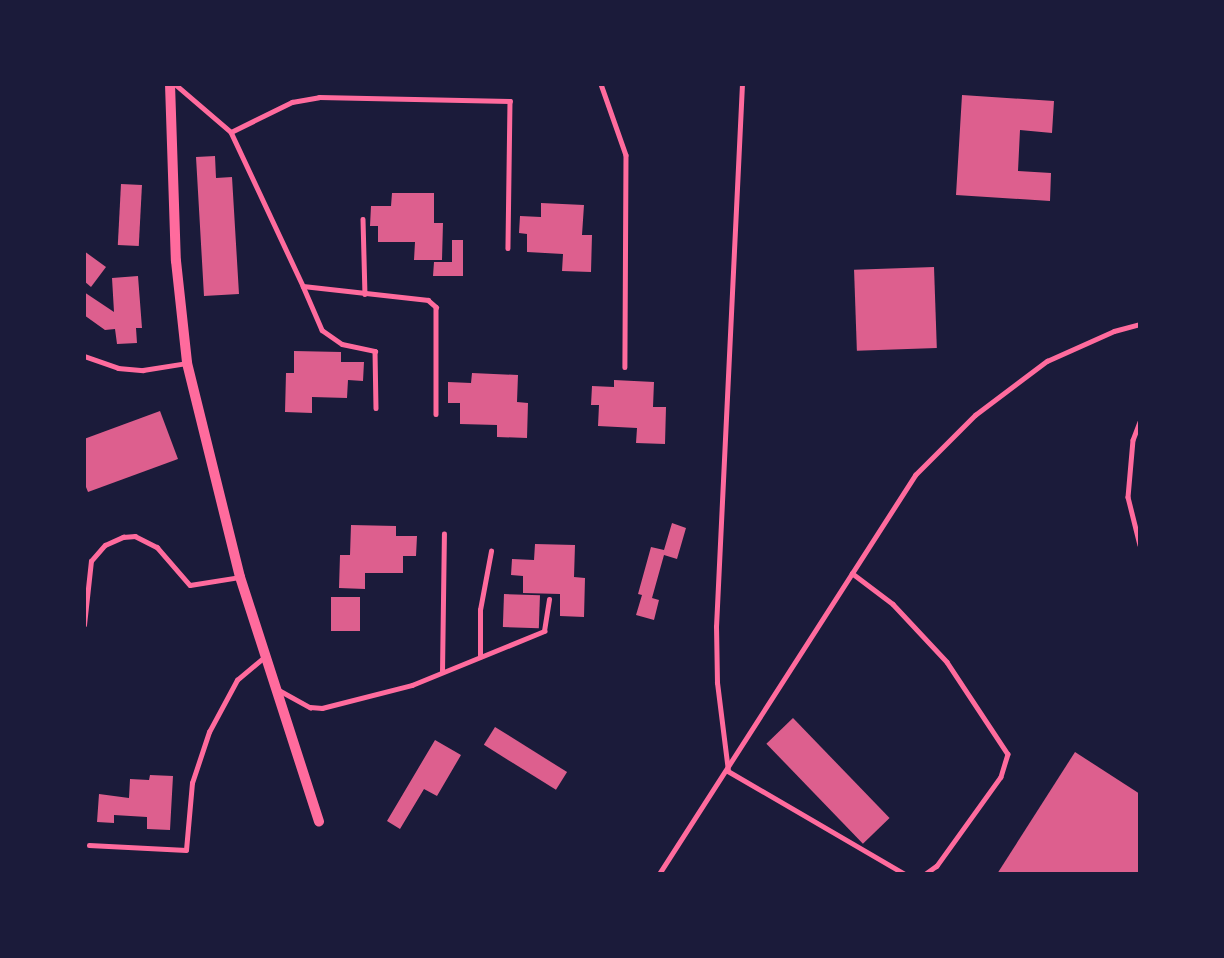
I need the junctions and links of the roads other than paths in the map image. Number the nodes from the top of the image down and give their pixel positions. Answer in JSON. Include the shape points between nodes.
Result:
{"nodes":[{"id":1,"x":170,"y":84,"type":"edge"},
{"id":2,"x":175,"y":84,"type":"edge"},
{"id":3,"x":601,"y":84,"type":"edge"},
{"id":4,"x":742,"y":84,"type":"edge"},
{"id":5,"x":231,"y":132,"type":"junction"},
{"id":6,"x":363,"y":219,"type":"dead end"},
{"id":7,"x":508,"y":248,"type":"dead end"},
{"id":8,"x":303,"y":286,"type":"junction"},
{"id":9,"x":365,"y":294,"type":"junction"},
{"id":10,"x":1140,"y":324,"type":"edge"},
{"id":11,"x":84,"y":356,"type":"edge"},
{"id":12,"x":187,"y":363,"type":"junction"},
{"id":13,"x":625,"y":367,"type":"dead end"},
{"id":14,"x":376,"y":408,"type":"dead end"},
{"id":15,"x":436,"y":414,"type":"dead end"},
{"id":16,"x":1140,"y":422,"type":"edge"},
{"id":17,"x":444,"y":534,"type":"dead end"},
{"id":18,"x":1140,"y":545,"type":"edge"},
{"id":19,"x":491,"y":550,"type":"dead end"},
{"id":20,"x":852,"y":573,"type":"junction"},
{"id":21,"x":240,"y":577,"type":"junction"},
{"id":22,"x":549,"y":599,"type":"dead end"},
{"id":23,"x":84,"y":625,"type":"edge"},
{"id":24,"x":264,"y":657,"type":"junction"},
{"id":25,"x":480,"y":657,"type":"junction"},
{"id":26,"x":442,"y":672,"type":"junction"},
{"id":27,"x":272,"y":686,"type":"junction"},
{"id":28,"x":729,"y":771,"type":"junction"},
{"id":29,"x":319,"y":822,"type":"dead end"},
{"id":30,"x":89,"y":845,"type":"dead end"},
{"id":31,"x":659,"y":874,"type":"edge"},
{"id":32,"x":905,"y":874,"type":"edge"},
{"id":33,"x":926,"y":874,"type":"edge"}],
"edges":[{"from":1,"to":12,"type":"street","via":[[176,261]]},
{"from":2,"to":5,"type":"lane"},
{"from":3,"to":13,"type":"lane","via":[[626,155]]},
{"from":4,"to":28,"type":"lane","via":[[716,627],[717,683]]},
{"from":5,"to":7,"type":"lane","via":[[292,102],[319,97],[510,101]]},
{"from":5,"to":8,"type":"lane"},
{"from":6,"to":9,"type":"lane"},
{"from":8,"to":9,"type":"lane"},
{"from":8,"to":14,"type":"lane","via":[[322,330],[342,344],[375,351]]},
{"from":9,"to":15,"type":"lane","via":[[428,300],[436,307]]},
{"from":10,"to":20,"type":"lane","via":[[1114,331],[1047,361],[975,415],[915,475]]},
{"from":11,"to":12,"type":"lane","via":[[118,368],[143,370]]},
{"from":12,"to":21,"type":"street"},
{"from":16,"to":18,"type":"lane","via":[[1133,441],[1128,497]]},
{"from":17,"to":26,"type":"lane"},
{"from":19,"to":25,"type":"lane","via":[[480,610]]},
{"from":20,"to":28,"type":"lane","via":[[763,710]]},
{"from":20,"to":33,"type":"lane","via":[[893,604],[947,663],[1008,754],[1001,777],[937,866]]},
{"from":21,"to":23,"type":"lane","via":[[190,585],[157,547],[135,536],[123,537],[105,545],[91,561]]},
{"from":21,"to":24,"type":"street"},
{"from":22,"to":25,"type":"lane","via":[[544,631]]},
{"from":24,"to":27,"type":"street"},
{"from":24,"to":30,"type":"lane","via":[[237,680],[209,732],[192,783],[186,850]]},
{"from":25,"to":26,"type":"lane"},
{"from":26,"to":27,"type":"lane","via":[[412,686],[322,708],[310,707]]},
{"from":27,"to":29,"type":"street"},
{"from":28,"to":31,"type":"lane"},
{"from":28,"to":32,"type":"lane"}]}
